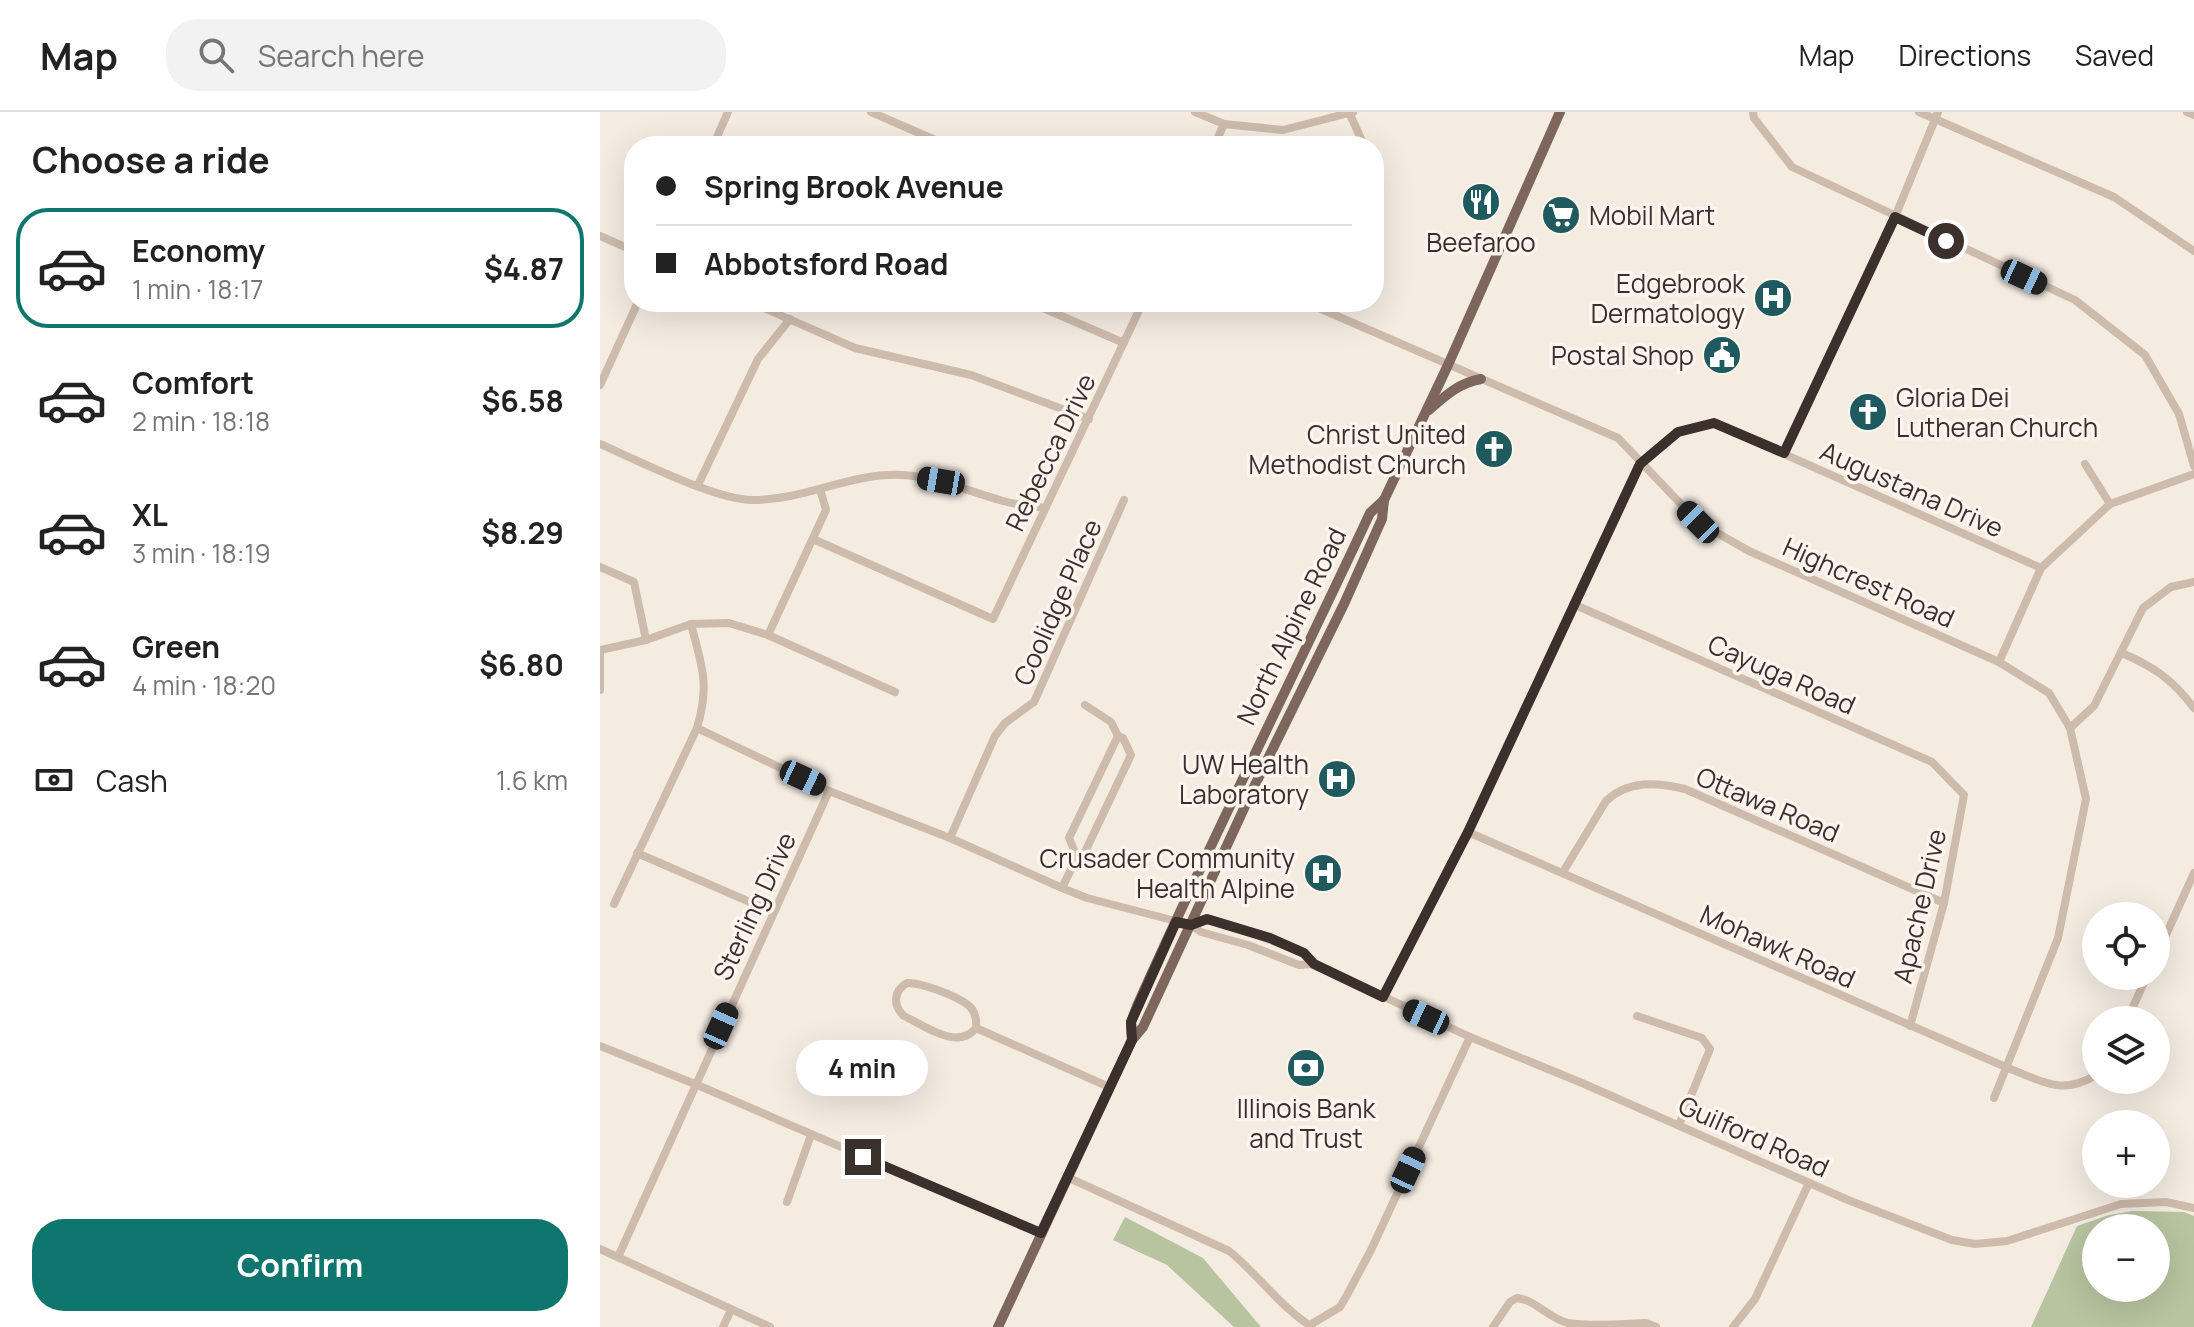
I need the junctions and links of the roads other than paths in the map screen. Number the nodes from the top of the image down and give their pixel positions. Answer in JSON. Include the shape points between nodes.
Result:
{"nodes":[{"id":1,"x":728,"y":112,"type":"edge"},
{"id":2,"x":871,"y":112,"type":"edge"},
{"id":3,"x":1195,"y":112,"type":"edge"},
{"id":4,"x":1560,"y":112,"type":"edge"},
{"id":5,"x":1753,"y":112,"type":"edge"},
{"id":6,"x":1919,"y":112,"type":"edge"},
{"id":7,"x":2187,"y":112,"type":"edge"},
{"id":8,"x":1351,"y":113,"type":"edge"},
{"id":9,"x":2194,"y":115,"type":"edge"},
{"id":10,"x":1936,"y":116,"type":"edge"},
{"id":11,"x":1224,"y":124,"type":"junction"},
{"id":12,"x":717,"y":136,"type":"edge"},
{"id":13,"x":926,"y":136,"type":"edge"},
{"id":14,"x":1219,"y":136,"type":"edge"},
{"id":15,"x":1360,"y":136,"type":"edge"},
{"id":16,"x":1895,"y":217,"type":"junction"},
{"id":17,"x":600,"y":236,"type":"edge"},
{"id":18,"x":624,"y":247,"type":"edge"},
{"id":19,"x":2194,"y":251,"type":"edge"},
{"id":20,"x":633,"y":312,"type":"edge"},
{"id":21,"x":774,"y":312,"type":"edge"},
{"id":22,"x":1052,"y":312,"type":"edge"},
{"id":23,"x":1138,"y":312,"type":"edge"},
{"id":24,"x":1328,"y":312,"type":"edge"},
{"id":25,"x":790,"y":319,"type":"junction"},
{"id":26,"x":1124,"y":343,"type":"junction"},
{"id":27,"x":1448,"y":365,"type":"junction"},
{"id":28,"x":1481,"y":379,"type":"junction"},
{"id":29,"x":600,"y":385,"type":"edge"},
{"id":30,"x":1425,"y":414,"type":"junction"},
{"id":31,"x":1089,"y":419,"type":"junction"},
{"id":32,"x":600,"y":444,"type":"edge"},
{"id":33,"x":1784,"y":453,"type":"junction"},
{"id":34,"x":1640,"y":464,"type":"junction"},
{"id":35,"x":2085,"y":464,"type":"dead end"},
{"id":36,"x":2194,"y":466,"type":"edge"},
{"id":37,"x":2194,"y":474,"type":"edge"},
{"id":38,"x":698,"y":485,"type":"junction"},
{"id":39,"x":820,"y":489,"type":"junction"},
{"id":40,"x":1124,"y":500,"type":"dead end"},
{"id":41,"x":1384,"y":500,"type":"junction"},
{"id":42,"x":2110,"y":504,"type":"junction"},
{"id":43,"x":1045,"y":508,"type":"junction"},
{"id":44,"x":813,"y":539,"type":"junction"},
{"id":45,"x":600,"y":567,"type":"edge"},
{"id":46,"x":2041,"y":568,"type":"junction"},
{"id":47,"x":2194,"y":582,"type":"edge"},
{"id":48,"x":1573,"y":604,"type":"junction"},
{"id":49,"x":691,"y":624,"type":"junction"},
{"id":50,"x":768,"y":635,"type":"junction"},
{"id":51,"x":646,"y":640,"type":"junction"},
{"id":52,"x":600,"y":650,"type":"edge"},
{"id":53,"x":2122,"y":653,"type":"junction"},
{"id":54,"x":1999,"y":662,"type":"junction"},
{"id":55,"x":600,"y":690,"type":"edge"},
{"id":56,"x":895,"y":692,"type":"dead end"},
{"id":57,"x":1085,"y":705,"type":"dead end"},
{"id":58,"x":2194,"y":708,"type":"edge"},
{"id":59,"x":697,"y":728,"type":"junction"},
{"id":60,"x":2070,"y":728,"type":"junction"},
{"id":61,"x":1118,"y":736,"type":"junction"},
{"id":62,"x":829,"y":791,"type":"junction"},
{"id":63,"x":1964,"y":795,"type":"joint"},
{"id":64,"x":1468,"y":832,"type":"junction"},
{"id":65,"x":950,"y":838,"type":"junction"},
{"id":66,"x":637,"y":853,"type":"junction"},
{"id":67,"x":1077,"y":857,"type":"junction"},
{"id":68,"x":1563,"y":872,"type":"junction"},
{"id":69,"x":2194,"y":873,"type":"edge"},
{"id":70,"x":1062,"y":888,"type":"junction"},
{"id":71,"x":1944,"y":903,"type":"junction"},
{"id":72,"x":614,"y":904,"type":"dead end"},
{"id":73,"x":773,"y":912,"type":"junction"},
{"id":74,"x":1176,"y":922,"type":"junction"},
{"id":75,"x":1191,"y":925,"type":"junction"},
{"id":76,"x":2170,"y":926,"type":"edge"},
{"id":77,"x":1314,"y":964,"type":"junction"},
{"id":78,"x":1383,"y":997,"type":"junction"},
{"id":79,"x":1637,"y":1016,"type":"dead end"},
{"id":80,"x":1910,"y":1026,"type":"junction"},
{"id":81,"x":976,"y":1028,"type":"junction"},
{"id":82,"x":1470,"y":1037,"type":"junction"},
{"id":83,"x":1132,"y":1040,"type":"junction"},
{"id":84,"x":600,"y":1046,"type":"edge"},
{"id":85,"x":2008,"y":1068,"type":"junction"},
{"id":86,"x":2082,"y":1082,"type":"edge"},
{"id":87,"x":695,"y":1084,"type":"junction"},
{"id":88,"x":1109,"y":1087,"type":"junction"},
{"id":89,"x":1994,"y":1098,"type":"dead end"},
{"id":90,"x":1679,"y":1125,"type":"junction"},
{"id":91,"x":811,"y":1135,"type":"junction"},
{"id":92,"x":1067,"y":1177,"type":"junction"},
{"id":93,"x":1809,"y":1183,"type":"junction"},
{"id":94,"x":787,"y":1202,"type":"dead end"},
{"id":95,"x":2194,"y":1208,"type":"edge"},
{"id":96,"x":1041,"y":1233,"type":"junction"},
{"id":97,"x":600,"y":1249,"type":"edge"},
{"id":98,"x":618,"y":1257,"type":"junction"},
{"id":99,"x":731,"y":1310,"type":"junction"},
{"id":100,"x":1311,"y":1326,"type":"edge"},
{"id":101,"x":723,"y":1327,"type":"edge"},
{"id":102,"x":770,"y":1327,"type":"edge"},
{"id":103,"x":998,"y":1327,"type":"edge"},
{"id":104,"x":1493,"y":1327,"type":"edge"},
{"id":105,"x":1656,"y":1327,"type":"edge"},
{"id":106,"x":1733,"y":1327,"type":"edge"}],
"edges":[{"from":1,"to":12,"type":"street"},
{"from":2,"to":13,"type":"street"},
{"from":3,"to":11,"type":"street"},
{"from":4,"to":27,"type":"main road","name":"North Alpine Road"},
{"from":5,"to":16,"type":"street","via":[[1792,167]]},
{"from":6,"to":10,"type":"street"},
{"from":7,"to":9,"type":"street"},
{"from":8,"to":11,"type":"street","via":[[1283,130]]},
{"from":8,"to":15,"type":"street"},
{"from":10,"to":16,"type":"street"},
{"from":10,"to":19,"type":"street","via":[[2114,197]]},
{"from":11,"to":14,"type":"street"},
{"from":16,"to":33,"type":"street"},
{"from":16,"to":36,"type":"street","via":[[2075,300],[2145,355],[2179,414]]},
{"from":17,"to":18,"type":"street"},
{"from":20,"to":29,"type":"street"},
{"from":21,"to":25,"type":"street"},
{"from":22,"to":26,"type":"street"},
{"from":23,"to":26,"type":"street","name":"Rebecca Drive"},
{"from":24,"to":27,"type":"street","name":"Highcrest Road"},
{"from":25,"to":31,"type":"street","via":[[855,348],[971,375]]},
{"from":25,"to":38,"type":"street","via":[[758,359]]},
{"from":26,"to":31,"type":"street","name":"Rebecca Drive"},
{"from":27,"to":28,"type":"street","name":"Highcrest Road"},
{"from":27,"to":30,"type":"main road","name":"North Alpine Road"},
{"from":28,"to":30,"type":"main road","via":[[1449,392]]},
{"from":28,"to":34,"type":"street","name":"Highcrest Road","via":[[1618,438]]},
{"from":30,"to":41,"type":"main road","name":"North Alpine Road"},
{"from":31,"to":43,"type":"street","name":"Rebecca Drive"},
{"from":32,"to":38,"type":"street"},
{"from":33,"to":34,"type":"street","name":"Augustana Drive","via":[[1714,423],[1678,432]]},
{"from":33,"to":46,"type":"street","name":"Augustana Drive"},
{"from":34,"to":48,"type":"street"},
{"from":34,"to":54,"type":"street","name":"Highcrest Road","via":[[1698,522],[1737,544]]},
{"from":35,"to":42,"type":"street"},
{"from":37,"to":42,"type":"street"},
{"from":38,"to":39,"type":"street","via":[[753,501]]},
{"from":39,"to":43,"type":"street","via":[[877,474],[908,475]]},
{"from":39,"to":44,"type":"street","via":[[826,510]]},
{"from":40,"to":65,"type":"street","name":"Coolidge Place","via":[[1034,702],[995,736]]},
{"from":41,"to":74,"type":"main road","name":"North Alpine Road","via":[[1370,513]]},
{"from":41,"to":75,"type":"main road","name":"North Alpine Road","via":[[1382,519],[1344,604]]},
{"from":42,"to":46,"type":"street"},
{"from":43,"to":44,"type":"street","name":"Rebecca Drive","via":[[993,619]]},
{"from":44,"to":50,"type":"street"},
{"from":45,"to":51,"type":"street","via":[[634,582]]},
{"from":46,"to":54,"type":"street"},
{"from":47,"to":53,"type":"street","via":[[2171,587],[2143,608]]},
{"from":48,"to":63,"type":"street","name":"Cayuga Road","via":[[1932,762]]},
{"from":48,"to":64,"type":"street"},
{"from":49,"to":50,"type":"street","via":[[729,623]]},
{"from":49,"to":51,"type":"street"},
{"from":49,"to":59,"type":"street","via":[[704,677],[705,702]]},
{"from":50,"to":56,"type":"street"},
{"from":51,"to":52,"type":"street"},
{"from":52,"to":55,"type":"street"},
{"from":53,"to":58,"type":"street","via":[[2160,673]]},
{"from":53,"to":60,"type":"street","via":[[2094,706]]},
{"from":54,"to":60,"type":"street","name":"Highcrest Road","via":[[2049,693]]},
{"from":57,"to":61,"type":"street","via":[[1111,722]]},
{"from":59,"to":62,"type":"street"},
{"from":59,"to":66,"type":"street"},
{"from":60,"to":85,"type":"street","name":"Highcrest Road","via":[[2086,799],[2058,938]]},
{"from":61,"to":67,"type":"street","via":[[1069,838]]},
{"from":61,"to":67,"type":"street","via":[[1131,755],[1084,854]]},
{"from":62,"to":65,"type":"street"},
{"from":62,"to":73,"type":"street","name":"Sterling Drive"},
{"from":63,"to":71,"type":"street","name":"Apache Drive"},
{"from":64,"to":68,"type":"street","name":"Mohawk Road"},
{"from":64,"to":78,"type":"street"},
{"from":65,"to":70,"type":"street"},
{"from":66,"to":72,"type":"street"},
{"from":66,"to":73,"type":"street"},
{"from":67,"to":70,"type":"street"},
{"from":68,"to":71,"type":"street","name":"Ottawa Road","via":[[1614,794],[1632,785],[1665,784]]},
{"from":68,"to":80,"type":"street","name":"Mohawk Road"},
{"from":69,"to":76,"type":"street"},
{"from":70,"to":74,"type":"street"},
{"from":71,"to":80,"type":"street","name":"Apache Drive"},
{"from":73,"to":87,"type":"street","name":"Sterling Drive"},
{"from":74,"to":75,"type":"street"},
{"from":74,"to":83,"type":"main road","name":"North Alpine Road","via":[[1131,1022]]},
{"from":75,"to":77,"type":"street","name":"Guilford Road","via":[[1299,965]]},
{"from":75,"to":77,"type":"street","name":"Guilford Road","via":[[1207,919],[1236,927],[1304,953]]},
{"from":75,"to":83,"type":"main road","name":"North Alpine Road"},
{"from":77,"to":78,"type":"street","name":"Guilford Road"},
{"from":78,"to":82,"type":"street","name":"Guilford Road"},
{"from":79,"to":90,"type":"street","via":[[1702,1038],[1710,1049]]},
{"from":80,"to":85,"type":"street","name":"Mohawk Road"},
{"from":81,"to":81,"type":"street","via":[[967,1004],[918,983],[899,989],[896,1003],[904,1016],[954,1039],[967,1037]]},
{"from":81,"to":88,"type":"street"},
{"from":82,"to":90,"type":"street","name":"Guilford Road"},
{"from":82,"to":100,"type":"street","via":[[1347,1295],[1340,1307]]},
{"from":83,"to":88,"type":"main road","name":"North Alpine Road"},
{"from":84,"to":87,"type":"street"},
{"from":85,"to":86,"type":"street","name":"Mohawk Road","via":[[2059,1087]]},
{"from":85,"to":89,"type":"street","name":"Highcrest Road"},
{"from":87,"to":91,"type":"street"},
{"from":87,"to":98,"type":"street","name":"Sterling Drive"},
{"from":88,"to":92,"type":"main road","name":"North Alpine Road"},
{"from":90,"to":93,"type":"street","name":"Guilford Road"},
{"from":91,"to":94,"type":"street"},
{"from":91,"to":96,"type":"street"},
{"from":92,"to":96,"type":"main road","name":"North Alpine Road"},
{"from":92,"to":100,"type":"street","via":[[1229,1251],[1292,1315]]},
{"from":93,"to":95,"type":"street","name":"Guilford Road","via":[[1925,1232],[1975,1244],[2007,1241],[2121,1204],[2166,1202]]},
{"from":93,"to":106,"type":"street","via":[[1755,1299]]},
{"from":96,"to":103,"type":"main road","name":"North Alpine Road"},
{"from":97,"to":98,"type":"street"},
{"from":98,"to":99,"type":"street"},
{"from":99,"to":101,"type":"street"},
{"from":99,"to":102,"type":"street"},
{"from":104,"to":105,"type":"street","via":[[1517,1298],[1570,1324]]}]}
